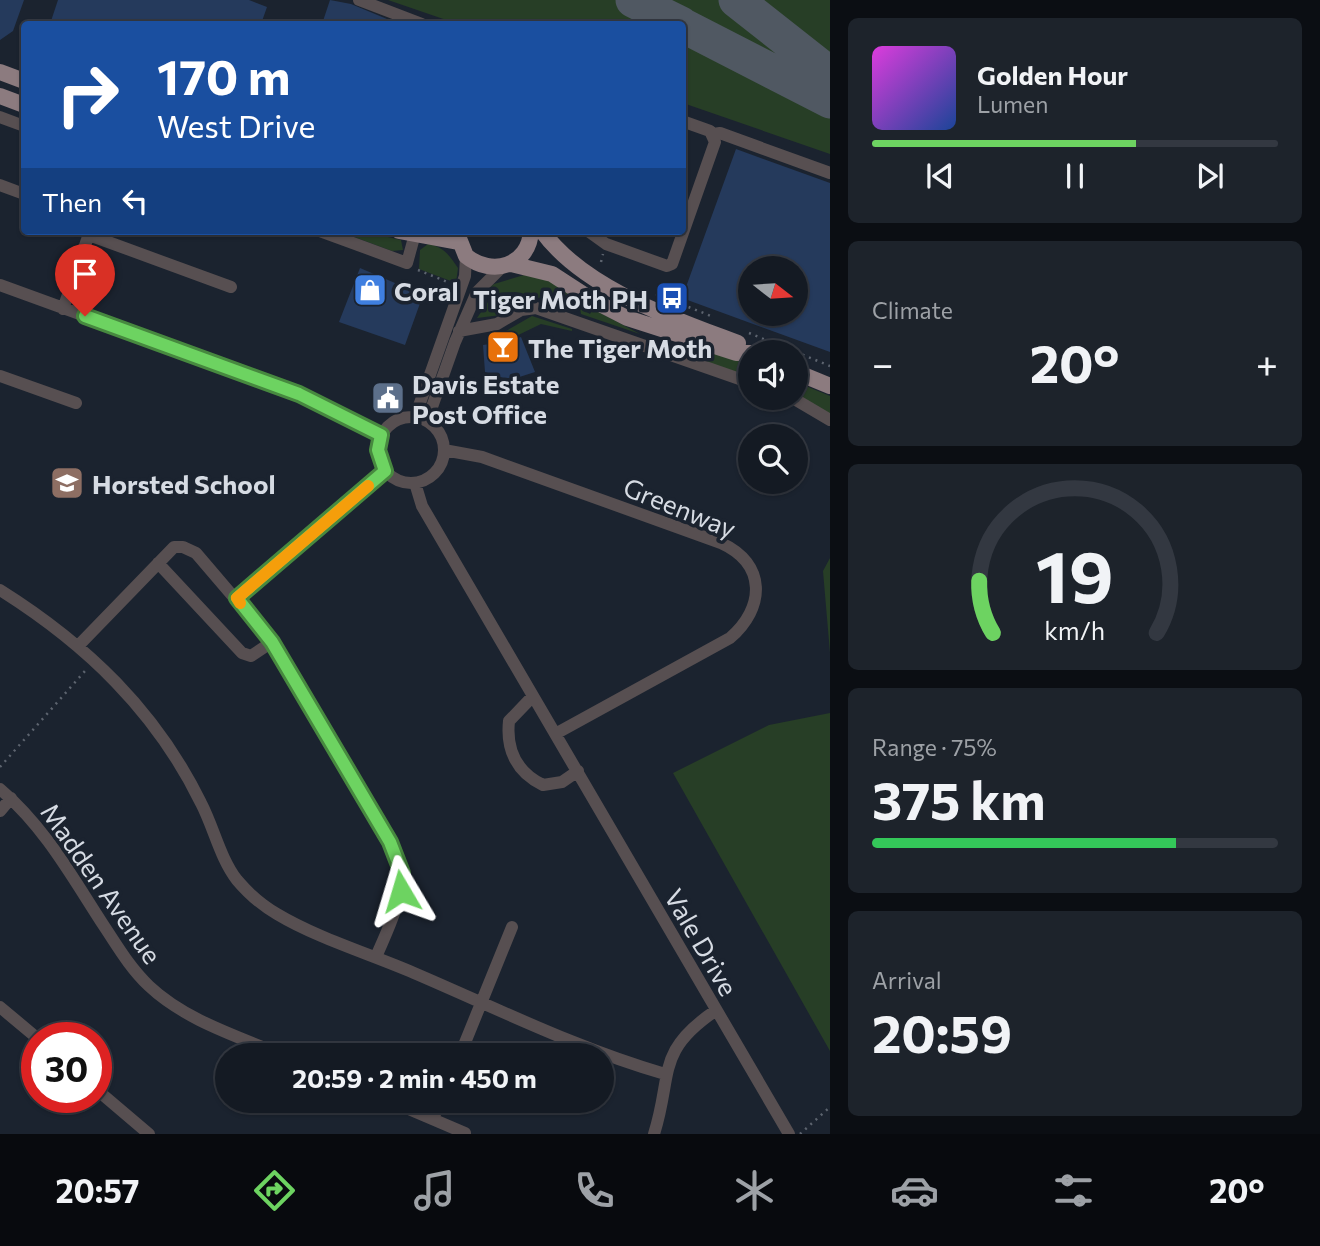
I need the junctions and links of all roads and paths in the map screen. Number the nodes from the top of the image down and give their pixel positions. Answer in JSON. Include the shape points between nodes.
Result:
{"nodes":[{"id":1,"x":359,"y":0,"type":"edge"},
{"id":2,"x":414,"y":21,"type":"edge"},
{"id":3,"x":0,"y":72,"type":"edge"},
{"id":4,"x":21,"y":80,"type":"edge"},
{"id":5,"x":0,"y":96,"type":"edge"},
{"id":6,"x":21,"y":104,"type":"edge"},
{"id":7,"x":0,"y":117,"type":"edge"},
{"id":8,"x":686,"y":123,"type":"edge"},
{"id":9,"x":21,"y":125,"type":"edge"},
{"id":10,"x":713,"y":134,"type":"junction"},
{"id":11,"x":830,"y":173,"type":"edge"},
{"id":12,"x":0,"y":185,"type":"edge"},
{"id":13,"x":21,"y":193,"type":"edge"},
{"id":14,"x":686,"y":225,"type":"edge"},
{"id":15,"x":89,"y":235,"type":"edge"},
{"id":16,"x":95,"y":235,"type":"edge"},
{"id":17,"x":331,"y":235,"type":"edge"},
{"id":18,"x":407,"y":235,"type":"edge"},
{"id":19,"x":421,"y":235,"type":"edge"},
{"id":20,"x":530,"y":235,"type":"edge"},
{"id":21,"x":546,"y":235,"type":"edge"},
{"id":22,"x":592,"y":235,"type":"edge"},
{"id":23,"x":682,"y":235,"type":"edge"},
{"id":24,"x":460,"y":243,"type":"edge"},
{"id":25,"x":407,"y":263,"type":"junction"},
{"id":26,"x":507,"y":266,"type":"junction"},
{"id":27,"x":0,"y":285,"type":"edge"},
{"id":28,"x":455,"y":285,"type":"dead end"},
{"id":29,"x":231,"y":287,"type":"dead end"},
{"id":30,"x":650,"y":292,"type":"dead end"},
{"id":31,"x":63,"y":309,"type":"junction"},
{"id":32,"x":465,"y":318,"type":"junction"},
{"id":33,"x":717,"y":319,"type":"dead end"},
{"id":34,"x":481,"y":326,"type":"junction"},
{"id":35,"x":738,"y":328,"type":"dead end"},
{"id":36,"x":460,"y":331,"type":"junction"},
{"id":37,"x":767,"y":340,"type":"edge"},
{"id":38,"x":738,"y":343,"type":"edge"},
{"id":39,"x":738,"y":353,"type":"edge"},
{"id":40,"x":808,"y":357,"type":"edge"},
{"id":41,"x":830,"y":366,"type":"edge"},
{"id":42,"x":0,"y":376,"type":"edge"},
{"id":43,"x":808,"y":377,"type":"edge"},
{"id":44,"x":738,"y":378,"type":"edge"},
{"id":45,"x":830,"y":386,"type":"edge"},
{"id":46,"x":75,"y":403,"type":"dead end"},
{"id":47,"x":808,"y":407,"type":"edge"},
{"id":48,"x":415,"y":416,"type":"junction"},
{"id":49,"x":830,"y":420,"type":"edge"},
{"id":50,"x":436,"y":428,"type":"junction"},
{"id":51,"x":381,"y":435,"type":"junction"},
{"id":52,"x":444,"y":450,"type":"junction"},
{"id":53,"x":385,"y":471,"type":"junction"},
{"id":54,"x":415,"y":483,"type":"junction"},
{"id":55,"x":158,"y":563,"type":"junction"},
{"id":56,"x":0,"y":590,"type":"edge"},
{"id":57,"x":237,"y":598,"type":"junction"},
{"id":58,"x":272,"y":642,"type":"junction"},
{"id":59,"x":79,"y":645,"type":"junction"},
{"id":60,"x":94,"y":660,"type":"junction"},
{"id":61,"x":533,"y":695,"type":"junction"},
{"id":62,"x":557,"y":733,"type":"junction"},
{"id":63,"x":0,"y":767,"type":"edge"},
{"id":64,"x":578,"y":771,"type":"junction"},
{"id":65,"x":0,"y":789,"type":"edge"},
{"id":66,"x":11,"y":799,"type":"junction"},
{"id":67,"x":0,"y":811,"type":"edge"},
{"id":68,"x":512,"y":927,"type":"dead end"},
{"id":69,"x":376,"y":957,"type":"junction"},
{"id":70,"x":482,"y":1002,"type":"junction"},
{"id":71,"x":0,"y":1007,"type":"edge"},
{"id":72,"x":715,"y":1011,"type":"junction"},
{"id":73,"x":21,"y":1025,"type":"edge"},
{"id":74,"x":254,"y":1043,"type":"edge"},
{"id":75,"x":465,"y":1043,"type":"edge"},
{"id":76,"x":665,"y":1074,"type":"junction"},
{"id":77,"x":112,"y":1103,"type":"edge"},
{"id":78,"x":830,"y":1108,"type":"edge"},
{"id":79,"x":419,"y":1113,"type":"edge"},
{"id":80,"x":435,"y":1113,"type":"edge"},
{"id":81,"x":433,"y":1119,"type":"junction"},
{"id":82,"x":465,"y":1133,"type":"edge"},
{"id":83,"x":149,"y":1134,"type":"edge"},
{"id":84,"x":654,"y":1134,"type":"edge"},
{"id":85,"x":789,"y":1134,"type":"edge"},
{"id":86,"x":800,"y":1134,"type":"edge"}],
"edges":[{"from":1,"to":2,"type":"street"},
{"from":3,"to":4,"type":"main road"},
{"from":5,"to":6,"type":"main road"},
{"from":7,"to":9,"type":"street"},
{"from":8,"to":10,"type":"street"},
{"from":10,"to":11,"type":"street"},
{"from":10,"to":14,"type":"street","via":[[715,144]]},
{"from":12,"to":13,"type":"street"},
{"from":15,"to":31,"type":"street"},
{"from":16,"to":29,"type":"street"},
{"from":17,"to":25,"type":"street"},
{"from":18,"to":25,"type":"street"},
{"from":19,"to":24,"type":"main road"},
{"from":20,"to":26,"type":"main road","via":[[525,252]]},
{"from":21,"to":38,"type":"main road","via":[[610,287]]},
{"from":22,"to":23,"type":"street","via":[[665,265],[672,264]]},
{"from":24,"to":26,"type":"main road","via":[[484,266]]},
{"from":24,"to":48,"type":"street","via":[[465,276]]},
{"from":25,"to":28,"type":"path"},
{"from":26,"to":32,"type":"street","via":[[477,292]]},
{"from":26,"to":39,"type":"main road","via":[[552,274],[627,318]]},
{"from":27,"to":31,"type":"street"},
{"from":30,"to":33,"type":"path"},
{"from":31,"to":51,"type":"street","via":[[291,391]]},
{"from":32,"to":34,"type":"street"},
{"from":32,"to":36,"type":"street"},
{"from":34,"to":36,"type":"street"},
{"from":34,"to":44,"type":"street","via":[[536,308]]},
{"from":35,"to":37,"type":"path"},
{"from":36,"to":50,"type":"street","via":[[432,407]]},
{"from":40,"to":41,"type":"path"},
{"from":42,"to":46,"type":"street"},
{"from":43,"to":45,"type":"main road"},
{"from":47,"to":49,"type":"street"},
{"from":48,"to":50,"type":"street"},
{"from":48,"to":51,"type":"street","via":[[395,421]]},
{"from":50,"to":52,"type":"street"},
{"from":51,"to":53,"type":"street","via":[[378,450]]},
{"from":52,"to":54,"type":"street","via":[[436,472]]},
{"from":52,"to":62,"type":"street","name":"Greenway","via":[[482,457],[722,543],[743,558],[752,572],[753,610],[730,638]]},
{"from":53,"to":54,"type":"street","via":[[402,482]]},
{"from":53,"to":57,"type":"street"},
{"from":54,"to":61,"type":"street","name":"Vale Drive","via":[[422,506]]},
{"from":55,"to":57,"type":"street","via":[[174,547],[183,547],[196,553]]},
{"from":55,"to":58,"type":"street","via":[[242,653],[251,656]]},
{"from":55,"to":59,"type":"street"},
{"from":56,"to":59,"type":"street"},
{"from":57,"to":58,"type":"street"},
{"from":58,"to":69,"type":"street","via":[[398,859],[401,891]]},
{"from":59,"to":60,"type":"street"},
{"from":60,"to":63,"type":"path"},
{"from":60,"to":69,"type":"street","via":[[155,725],[201,803],[236,879],[279,915]]},
{"from":61,"to":62,"type":"street","name":"Vale Drive"},
{"from":61,"to":64,"type":"street","via":[[509,720],[507,744],[520,770],[543,785],[562,782]]},
{"from":62,"to":64,"type":"street","name":"Vale Drive"},
{"from":64,"to":72,"type":"street","name":"Vale Drive"},
{"from":65,"to":66,"type":"street","name":"Madden Avenue"},
{"from":66,"to":67,"type":"street"},
{"from":66,"to":74,"type":"street","name":"Madden Avenue","via":[[49,841],[132,968],[150,987],[192,1016]]},
{"from":68,"to":70,"type":"street"},
{"from":69,"to":70,"type":"street"},
{"from":70,"to":75,"type":"street"},
{"from":70,"to":76,"type":"street"},
{"from":71,"to":73,"type":"street"},
{"from":72,"to":76,"type":"street","via":[[680,1041]]},
{"from":72,"to":85,"type":"street","name":"Vale Drive"},
{"from":76,"to":84,"type":"street"},
{"from":77,"to":83,"type":"street"},
{"from":78,"to":86,"type":"path"},
{"from":79,"to":81,"type":"street"},
{"from":80,"to":81,"type":"street"},
{"from":81,"to":82,"type":"street"}]}
